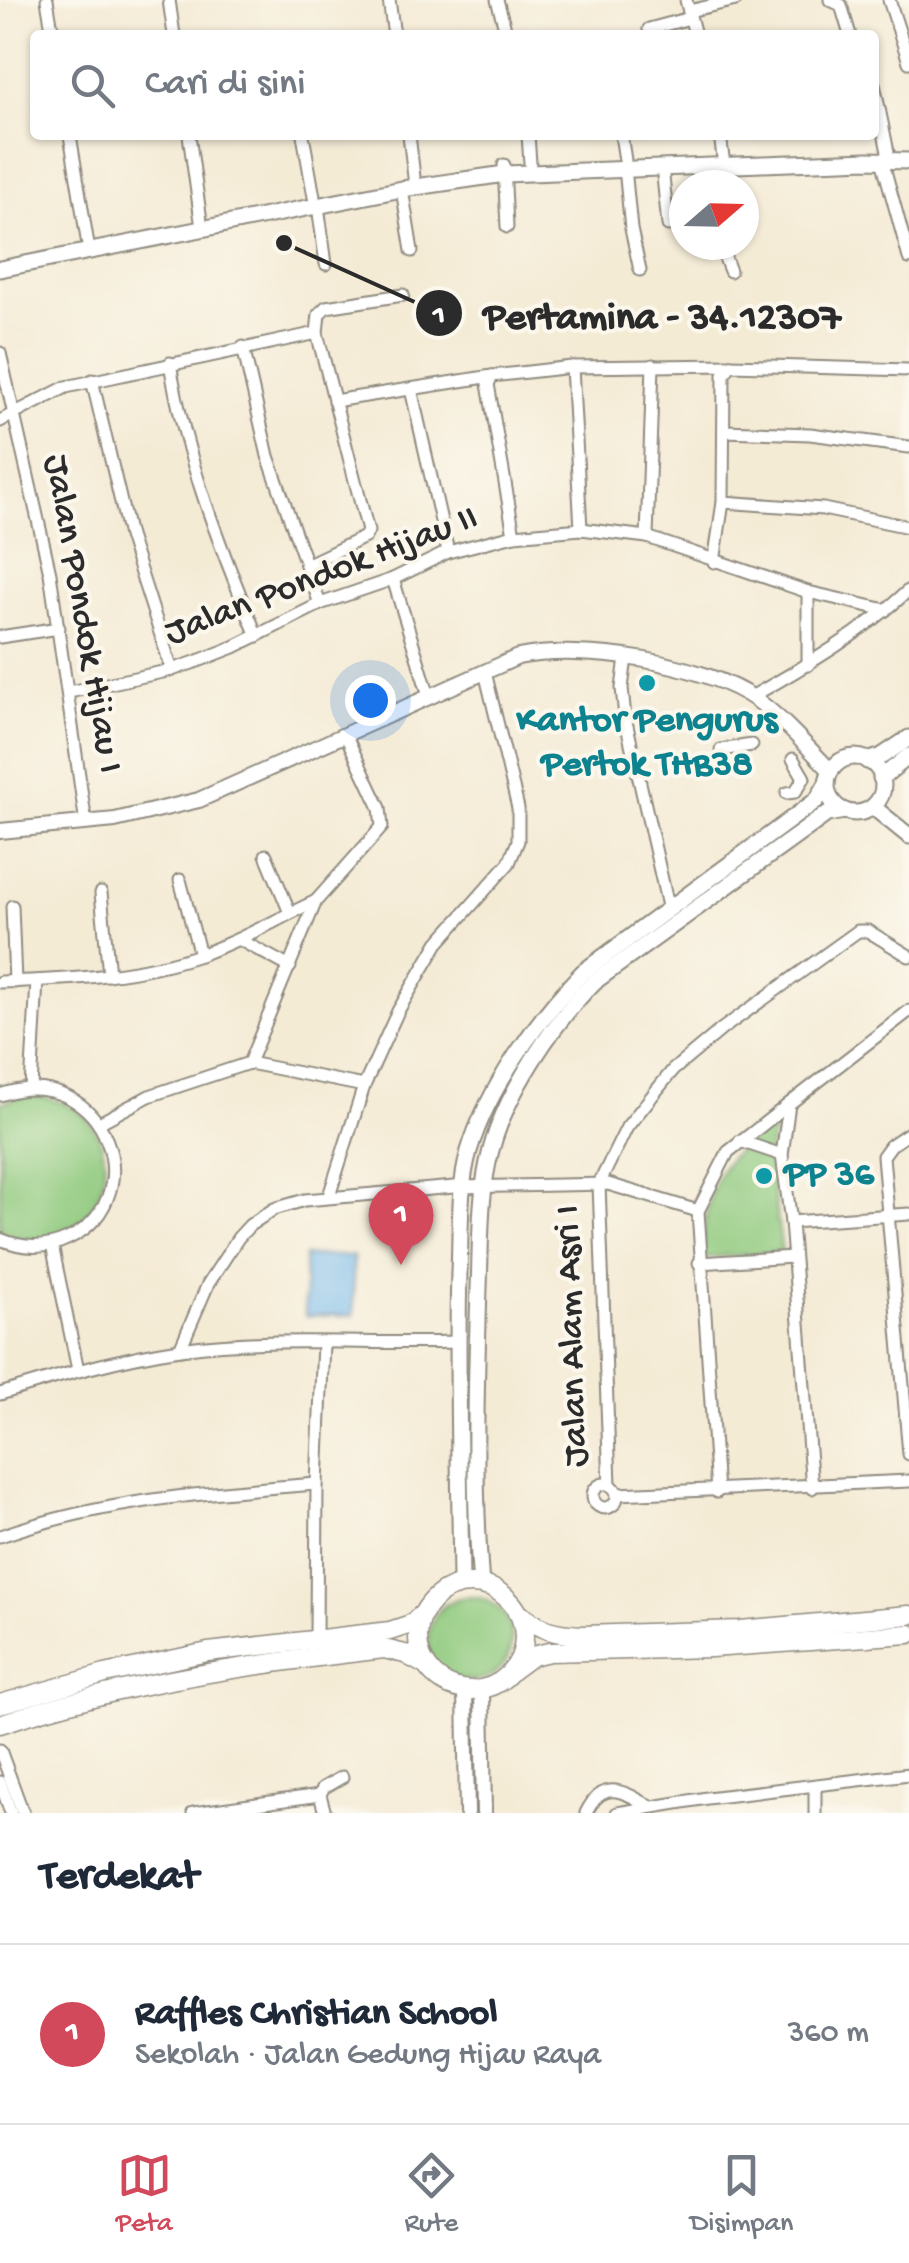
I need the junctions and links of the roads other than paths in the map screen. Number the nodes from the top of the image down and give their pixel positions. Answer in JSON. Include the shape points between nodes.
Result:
{"nodes":[{"id":1,"x":47,"y":0,"type":"edge"},
{"id":2,"x":168,"y":0,"type":"edge"},
{"id":3,"x":389,"y":0,"type":"edge"},
{"id":4,"x":497,"y":0,"type":"edge"},
{"id":5,"x":736,"y":0,"type":"edge"},
{"id":6,"x":830,"y":0,"type":"edge"},
{"id":7,"x":889,"y":0,"type":"edge"},
{"id":8,"x":688,"y":10,"type":"edge"},
{"id":9,"x":52,"y":30,"type":"edge"},
{"id":10,"x":173,"y":30,"type":"edge"},
{"id":11,"x":393,"y":30,"type":"edge"},
{"id":12,"x":505,"y":30,"type":"edge"},
{"id":13,"x":650,"y":30,"type":"edge"},
{"id":14,"x":848,"y":30,"type":"edge"},
{"id":15,"x":909,"y":62,"type":"edge"},
{"id":16,"x":879,"y":100,"type":"edge"},
{"id":17,"x":71,"y":140,"type":"edge"},
{"id":18,"x":190,"y":140,"type":"edge"},
{"id":19,"x":304,"y":140,"type":"edge"},
{"id":20,"x":409,"y":140,"type":"edge"},
{"id":21,"x":528,"y":140,"type":"edge"},
{"id":22,"x":622,"y":140,"type":"edge"},
{"id":23,"x":721,"y":140,"type":"edge"},
{"id":24,"x":896,"y":156,"type":"edge"},
{"id":25,"x":724,"y":161,"type":"junction"},
{"id":26,"x":625,"y":164,"type":"junction"},
{"id":27,"x":704,"y":166,"type":"junction"},
{"id":28,"x":530,"y":168,"type":"junction"},
{"id":29,"x":662,"y":168,"type":"junction"},
{"id":30,"x":504,"y":169,"type":"junction"},
{"id":31,"x":704,"y":170,"type":"edge"},
{"id":32,"x":411,"y":184,"type":"junction"},
{"id":33,"x":316,"y":201,"type":"junction"},
{"id":34,"x":202,"y":224,"type":"junction"},
{"id":35,"x":668,"y":225,"type":"dead end"},
{"id":36,"x":507,"y":227,"type":"dead end"},
{"id":37,"x":88,"y":247,"type":"junction"},
{"id":38,"x":412,"y":251,"type":"dead end"},
{"id":39,"x":909,"y":258,"type":"edge"},
{"id":40,"x":0,"y":260,"type":"edge"},
{"id":41,"x":726,"y":260,"type":"edge"},
{"id":42,"x":326,"y":264,"type":"dead end"},
{"id":43,"x":0,"y":269,"type":"edge"},
{"id":44,"x":640,"y":270,"type":"dead end"},
{"id":45,"x":730,"y":271,"type":"dead end"},
{"id":46,"x":402,"y":295,"type":"dead end"},
{"id":47,"x":317,"y":333,"type":"junction"},
{"id":48,"x":243,"y":348,"type":"junction"},
{"id":49,"x":0,"y":355,"type":"edge"},
{"id":50,"x":170,"y":362,"type":"junction"},
{"id":51,"x":653,"y":364,"type":"junction"},
{"id":52,"x":731,"y":365,"type":"junction"},
{"id":53,"x":572,"y":367,"type":"junction"},
{"id":54,"x":909,"y":370,"type":"edge"},
{"id":55,"x":492,"y":376,"type":"junction"},
{"id":56,"x":92,"y":380,"type":"junction"},
{"id":57,"x":411,"y":389,"type":"junction"},
{"id":58,"x":334,"y":401,"type":"junction"},
{"id":59,"x":16,"y":414,"type":"junction"},
{"id":60,"x":0,"y":421,"type":"edge"},
{"id":61,"x":724,"y":431,"type":"junction"},
{"id":62,"x":909,"y":446,"type":"edge"},
{"id":63,"x":723,"y":502,"type":"junction"},
{"id":64,"x":909,"y":527,"type":"edge"},
{"id":65,"x":581,"y":530,"type":"junction"},
{"id":66,"x":514,"y":535,"type":"junction"},
{"id":67,"x":647,"y":536,"type":"junction"},
{"id":68,"x":448,"y":552,"type":"junction"},
{"id":69,"x":714,"y":562,"type":"junction"},
{"id":70,"x":306,"y":566,"type":"junction"},
{"id":71,"x":393,"y":579,"type":"junction"},
{"id":72,"x":909,"y":590,"type":"edge"},
{"id":73,"x":808,"y":592,"type":"junction"},
{"id":74,"x":320,"y":604,"type":"junction"},
{"id":75,"x":886,"y":610,"type":"junction"},
{"id":76,"x":59,"y":628,"type":"junction"},
{"id":77,"x":0,"y":636,"type":"edge"},
{"id":78,"x":257,"y":636,"type":"junction"},
{"id":79,"x":626,"y":658,"type":"junction"},
{"id":80,"x":808,"y":665,"type":"junction"},
{"id":81,"x":172,"y":670,"type":"junction"},
{"id":82,"x":485,"y":672,"type":"junction"},
{"id":83,"x":69,"y":692,"type":"junction"},
{"id":84,"x":429,"y":696,"type":"junction"},
{"id":85,"x":751,"y":697,"type":"junction"},
{"id":86,"x":345,"y":734,"type":"junction"},
{"id":87,"x":909,"y":738,"type":"edge"},
{"id":88,"x":752,"y":744,"type":"dead end"},
{"id":89,"x":722,"y":750,"type":"dead end"},
{"id":90,"x":909,"y":756,"type":"edge"},
{"id":91,"x":792,"y":759,"type":"dead end"},
{"id":92,"x":868,"y":760,"type":"junction"},
{"id":93,"x":829,"y":777,"type":"junction"},
{"id":94,"x":882,"y":778,"type":"junction"},
{"id":95,"x":787,"y":793,"type":"dead end"},
{"id":96,"x":872,"y":807,"type":"junction"},
{"id":97,"x":845,"y":811,"type":"junction"},
{"id":98,"x":86,"y":824,"type":"junction"},
{"id":99,"x":0,"y":831,"type":"edge"},
{"id":100,"x":909,"y":836,"type":"edge"},
{"id":101,"x":266,"y":855,"type":"dead end"},
{"id":102,"x":180,"y":880,"type":"dead end"},
{"id":103,"x":101,"y":893,"type":"dead end"},
{"id":104,"x":316,"y":901,"type":"junction"},
{"id":105,"x":12,"y":906,"type":"dead end"},
{"id":106,"x":668,"y":906,"type":"junction"},
{"id":107,"x":290,"y":913,"type":"junction"},
{"id":108,"x":240,"y":940,"type":"junction"},
{"id":109,"x":200,"y":955,"type":"junction"},
{"id":110,"x":909,"y":956,"type":"edge"},
{"id":111,"x":290,"y":968,"type":"junction"},
{"id":112,"x":109,"y":974,"type":"junction"},
{"id":113,"x":37,"y":981,"type":"junction"},
{"id":114,"x":0,"y":982,"type":"edge"},
{"id":115,"x":15,"y":982,"type":"junction"},
{"id":116,"x":909,"y":1012,"type":"edge"},
{"id":117,"x":249,"y":1063,"type":"junction"},
{"id":118,"x":364,"y":1086,"type":"junction"},
{"id":119,"x":31,"y":1088,"type":"junction"},
{"id":120,"x":0,"y":1095,"type":"edge"},
{"id":121,"x":788,"y":1104,"type":"junction"},
{"id":122,"x":99,"y":1123,"type":"junction"},
{"id":123,"x":909,"y":1133,"type":"edge"},
{"id":124,"x":740,"y":1142,"type":"junction"},
{"id":125,"x":782,"y":1155,"type":"junction"},
{"id":126,"x":599,"y":1184,"type":"junction"},
{"id":127,"x":483,"y":1186,"type":"junction"},
{"id":128,"x":462,"y":1187,"type":"junction"},
{"id":129,"x":330,"y":1196,"type":"junction"},
{"id":130,"x":698,"y":1211,"type":"junction"},
{"id":131,"x":909,"y":1214,"type":"edge"},
{"id":132,"x":888,"y":1216,"type":"junction"},
{"id":133,"x":791,"y":1222,"type":"junction"},
{"id":134,"x":0,"y":1239,"type":"edge"},
{"id":135,"x":52,"y":1245,"type":"junction"},
{"id":136,"x":793,"y":1257,"type":"junction"},
{"id":137,"x":700,"y":1264,"type":"junction"},
{"id":138,"x":903,"y":1307,"type":"edge"},
{"id":139,"x":457,"y":1342,"type":"junction"},
{"id":140,"x":323,"y":1343,"type":"junction"},
{"id":141,"x":180,"y":1349,"type":"junction"},
{"id":142,"x":78,"y":1370,"type":"junction"},
{"id":143,"x":907,"y":1388,"type":"edge"},
{"id":144,"x":0,"y":1394,"type":"edge"},
{"id":145,"x":909,"y":1454,"type":"edge"},
{"id":146,"x":909,"y":1481,"type":"edge"},
{"id":147,"x":317,"y":1484,"type":"junction"},
{"id":148,"x":812,"y":1488,"type":"junction"},
{"id":149,"x":717,"y":1492,"type":"junction"},
{"id":150,"x":0,"y":1536,"type":"edge"},
{"id":151,"x":479,"y":1560,"type":"junction"},
{"id":152,"x":461,"y":1561,"type":"junction"},
{"id":153,"x":461,"y":1585,"type":"junction"},
{"id":154,"x":481,"y":1586,"type":"junction"},
{"id":155,"x":424,"y":1612,"type":"junction"},
{"id":156,"x":518,"y":1612,"type":"junction"},
{"id":157,"x":909,"y":1615,"type":"edge"},
{"id":158,"x":909,"y":1634,"type":"edge"},
{"id":159,"x":316,"y":1638,"type":"junction"},
{"id":160,"x":427,"y":1666,"type":"junction"},
{"id":161,"x":513,"y":1670,"type":"junction"},
{"id":162,"x":474,"y":1689,"type":"junction"},
{"id":163,"x":0,"y":1704,"type":"edge"},
{"id":164,"x":466,"y":1718,"type":"junction"},
{"id":165,"x":482,"y":1719,"type":"junction"},
{"id":166,"x":0,"y":1724,"type":"edge"},
{"id":167,"x":0,"y":1750,"type":"edge"},
{"id":168,"x":909,"y":1774,"type":"edge"},
{"id":169,"x":342,"y":1777,"type":"dead end"},
{"id":170,"x":5,"y":1783,"type":"edge"},
{"id":171,"x":816,"y":1786,"type":"junction"},
{"id":172,"x":320,"y":1794,"type":"junction"},
{"id":173,"x":706,"y":1798,"type":"junction"},
{"id":174,"x":648,"y":1806,"type":"junction"},
{"id":175,"x":11,"y":1813,"type":"edge"},
{"id":176,"x":24,"y":1813,"type":"edge"},
{"id":177,"x":192,"y":1813,"type":"edge"},
{"id":178,"x":325,"y":1813,"type":"edge"},
{"id":179,"x":466,"y":1813,"type":"edge"},
{"id":180,"x":484,"y":1813,"type":"edge"},
{"id":181,"x":586,"y":1813,"type":"edge"},
{"id":182,"x":617,"y":1813,"type":"edge"},
{"id":183,"x":707,"y":1813,"type":"edge"},
{"id":184,"x":815,"y":1813,"type":"edge"}],
"edges":[{"from":1,"to":9,"type":"street"},
{"from":2,"to":10,"type":"street"},
{"from":3,"to":11,"type":"street"},
{"from":4,"to":12,"type":"street"},
{"from":5,"to":8,"type":"street"},
{"from":6,"to":14,"type":"street","via":[[841,5]]},
{"from":7,"to":15,"type":"street"},
{"from":8,"to":13,"type":"street"},
{"from":16,"to":24,"type":"street"},
{"from":17,"to":37,"type":"street"},
{"from":18,"to":34,"type":"street"},
{"from":19,"to":33,"type":"street"},
{"from":20,"to":32,"type":"street"},
{"from":21,"to":28,"type":"street"},
{"from":22,"to":26,"type":"street"},
{"from":23,"to":25,"type":"street"},
{"from":24,"to":25,"type":"main road"},
{"from":24,"to":39,"type":"street"},
{"from":25,"to":26,"type":"main road"},
{"from":25,"to":27,"type":"main road"},
{"from":26,"to":28,"type":"main road"},
{"from":26,"to":29,"type":"main road"},
{"from":26,"to":44,"type":"street"},
{"from":27,"to":29,"type":"main road"},
{"from":27,"to":31,"type":"street"},
{"from":28,"to":30,"type":"main road"},
{"from":29,"to":35,"type":"street"},
{"from":30,"to":32,"type":"main road"},
{"from":30,"to":36,"type":"street"},
{"from":32,"to":33,"type":"main road"},
{"from":32,"to":38,"type":"street"},
{"from":33,"to":34,"type":"main road"},
{"from":33,"to":42,"type":"street"},
{"from":34,"to":37,"type":"main road"},
{"from":37,"to":40,"type":"main road"},
{"from":37,"to":43,"type":"main road"},
{"from":41,"to":45,"type":"street"},
{"from":46,"to":47,"type":"street","via":[[326,307]]},
{"from":47,"to":48,"type":"street"},
{"from":47,"to":58,"type":"street"},
{"from":48,"to":50,"type":"street"},
{"from":48,"to":70,"type":"street","via":[[263,440]]},
{"from":49,"to":59,"type":"street","name":"Jalan Pondok Hijau I"},
{"from":50,"to":56,"type":"street"},
{"from":50,"to":78,"type":"street","via":[[192,466]]},
{"from":51,"to":52,"type":"street"},
{"from":51,"to":53,"type":"street"},
{"from":51,"to":67,"type":"street"},
{"from":52,"to":54,"type":"street"},
{"from":52,"to":61,"type":"street","via":[[724,374]]},
{"from":53,"to":55,"type":"street"},
{"from":53,"to":65,"type":"street"},
{"from":55,"to":57,"type":"street"},
{"from":55,"to":66,"type":"street","via":[[488,384]]},
{"from":56,"to":59,"type":"street","via":[[52,392]]},
{"from":56,"to":81,"type":"street","via":[[129,536]]},
{"from":57,"to":58,"type":"street"},
{"from":57,"to":68,"type":"street"},
{"from":58,"to":70,"type":"street","via":[[367,528],[365,537]]},
{"from":59,"to":60,"type":"street"},
{"from":59,"to":76,"type":"street","name":"Jalan Pondok Hijau I"},
{"from":61,"to":62,"type":"street"},
{"from":61,"to":63,"type":"street"},
{"from":63,"to":64,"type":"street","via":[[823,509]]},
{"from":63,"to":69,"type":"street"},
{"from":65,"to":66,"type":"street","name":"Jalan Pondok Hijau II"},
{"from":65,"to":67,"type":"street","name":"Jalan Pondok Hijau II"},
{"from":66,"to":68,"type":"street","name":"Jalan Pondok Hijau II"},
{"from":67,"to":69,"type":"street","name":"Jalan Pondok Hijau II"},
{"from":68,"to":71,"type":"street","name":"Jalan Pondok Hijau II"},
{"from":69,"to":73,"type":"street","name":"Jalan Pondok Hijau II"},
{"from":70,"to":74,"type":"street"},
{"from":71,"to":74,"type":"street","name":"Jalan Pondok Hijau II"},
{"from":71,"to":84,"type":"street"},
{"from":72,"to":75,"type":"street"},
{"from":73,"to":75,"type":"street","name":"Jalan Pondok Hijau II"},
{"from":73,"to":80,"type":"street"},
{"from":74,"to":78,"type":"street","name":"Jalan Pondok Hijau II"},
{"from":75,"to":80,"type":"street"},
{"from":76,"to":77,"type":"street"},
{"from":76,"to":83,"type":"street","name":"Jalan Pondok Hijau I"},
{"from":78,"to":81,"type":"street","name":"Jalan Pondok Hijau II"},
{"from":79,"to":82,"type":"street","via":[[544,652]]},
{"from":79,"to":85,"type":"street","via":[[692,672]]},
{"from":79,"to":106,"type":"street","via":[[625,717]]},
{"from":80,"to":85,"type":"street"},
{"from":81,"to":83,"type":"street","name":"Jalan Pondok Hijau II"},
{"from":82,"to":84,"type":"street"},
{"from":82,"to":118,"type":"street","via":[[518,808],[518,841],[509,863],[422,966]]},
{"from":83,"to":98,"type":"street","name":"Jalan Pondok Hijau I"},
{"from":84,"to":86,"type":"street"},
{"from":85,"to":93,"type":"street"},
{"from":86,"to":98,"type":"street","via":[[199,800]]},
{"from":86,"to":104,"type":"street","via":[[380,808],[382,828]]},
{"from":87,"to":92,"type":"main road"},
{"from":88,"to":89,"type":"street"},
{"from":90,"to":94,"type":"main road"},
{"from":91,"to":95,"type":"street","via":[[804,778]]},
{"from":92,"to":93,"type":"main road","via":[[851,758]]},
{"from":92,"to":94,"type":"main road"},
{"from":93,"to":97,"type":"main road","via":[[831,800]]},
{"from":93,"to":106,"type":"main road","via":[[817,800]]},
{"from":94,"to":96,"type":"main road"},
{"from":96,"to":97,"type":"main road"},
{"from":96,"to":100,"type":"main road"},
{"from":97,"to":127,"type":"main road","via":[[827,814],[594,982],[566,1010],[503,1116]]},
{"from":98,"to":99,"type":"street"},
{"from":101,"to":107,"type":"street"},
{"from":102,"to":109,"type":"street"},
{"from":103,"to":112,"type":"street"},
{"from":104,"to":107,"type":"street"},
{"from":104,"to":111,"type":"street"},
{"from":105,"to":115,"type":"street"},
{"from":106,"to":128,"type":"main road","via":[[555,1000],[484,1115]]},
{"from":107,"to":108,"type":"street"},
{"from":108,"to":109,"type":"street"},
{"from":108,"to":111,"type":"street"},
{"from":109,"to":112,"type":"street"},
{"from":110,"to":126,"type":"street","via":[[868,931],[858,932],[722,1030],[652,1094]]},
{"from":111,"to":117,"type":"street"},
{"from":112,"to":113,"type":"street"},
{"from":113,"to":115,"type":"street"},
{"from":113,"to":119,"type":"street"},
{"from":114,"to":115,"type":"street"},
{"from":116,"to":121,"type":"street"},
{"from":117,"to":118,"type":"street"},
{"from":117,"to":122,"type":"street","via":[[149,1096]]},
{"from":118,"to":129,"type":"street"},
{"from":119,"to":120,"type":"street"},
{"from":119,"to":122,"type":"street","via":[[76,1100]]},
{"from":121,"to":124,"type":"street"},
{"from":121,"to":125,"type":"street"},
{"from":122,"to":135,"type":"street","via":[[112,1158],[108,1196],[86,1227]]},
{"from":123,"to":132,"type":"street","via":[[883,1156]]},
{"from":124,"to":125,"type":"street"},
{"from":124,"to":130,"type":"street","via":[[716,1171]]},
{"from":125,"to":133,"type":"street"},
{"from":126,"to":127,"type":"street"},
{"from":126,"to":130,"type":"street"},
{"from":126,"to":149,"type":"street","name":"Jalan Alam Asri I","via":[[613,1490]]},
{"from":127,"to":128,"type":"street"},
{"from":127,"to":151,"type":"main road"},
{"from":128,"to":129,"type":"street"},
{"from":128,"to":139,"type":"main road"},
{"from":129,"to":141,"type":"street","via":[[274,1209],[250,1225],[222,1257]]},
{"from":130,"to":137,"type":"street"},
{"from":131,"to":132,"type":"street"},
{"from":132,"to":133,"type":"street"},
{"from":132,"to":138,"type":"street"},
{"from":133,"to":136,"type":"street"},
{"from":134,"to":135,"type":"street"},
{"from":135,"to":142,"type":"street"},
{"from":136,"to":137,"type":"street"},
{"from":136,"to":148,"type":"street"},
{"from":137,"to":149,"type":"street"},
{"from":138,"to":143,"type":"street"},
{"from":139,"to":140,"type":"street"},
{"from":139,"to":152,"type":"main road"},
{"from":140,"to":141,"type":"street"},
{"from":140,"to":147,"type":"street"},
{"from":141,"to":142,"type":"street"},
{"from":142,"to":144,"type":"street"},
{"from":143,"to":145,"type":"street"},
{"from":146,"to":148,"type":"street","name":"Jalan Alam Asri I"},
{"from":147,"to":150,"type":"street","via":[[155,1498]]},
{"from":147,"to":159,"type":"street"},
{"from":148,"to":149,"type":"street","name":"Jalan Alam Asri I"},
{"from":151,"to":152,"type":"main road"},
{"from":151,"to":154,"type":"main road"},
{"from":152,"to":153,"type":"main road"},
{"from":153,"to":154,"type":"highway"},
{"from":153,"to":155,"type":"highway","via":[[440,1594]]},
{"from":154,"to":156,"type":"highway"},
{"from":155,"to":159,"type":"highway","via":[[390,1631]]},
{"from":155,"to":160,"type":"highway","via":[[419,1643]]},
{"from":156,"to":157,"type":"highway","via":[[537,1628],[583,1636]]},
{"from":156,"to":161,"type":"highway","via":[[524,1642]]},
{"from":158,"to":161,"type":"highway","via":[[549,1652]]},
{"from":159,"to":163,"type":"highway","via":[[191,1656]]},
{"from":160,"to":162,"type":"highway","via":[[447,1684]]},
{"from":160,"to":166,"type":"highway","via":[[384,1649],[260,1664],[107,1692]]},
{"from":161,"to":162,"type":"highway"},
{"from":162,"to":164,"type":"street"},
{"from":162,"to":165,"type":"street"},
{"from":164,"to":165,"type":"street"},
{"from":164,"to":179,"type":"street"},
{"from":165,"to":180,"type":"street"},
{"from":167,"to":170,"type":"street"},
{"from":168,"to":171,"type":"street"},
{"from":169,"to":172,"type":"street"},
{"from":170,"to":175,"type":"street"},
{"from":170,"to":176,"type":"street"},
{"from":171,"to":173,"type":"street"},
{"from":171,"to":184,"type":"street"},
{"from":172,"to":177,"type":"street"},
{"from":172,"to":178,"type":"street"},
{"from":173,"to":174,"type":"street"},
{"from":173,"to":183,"type":"street"},
{"from":174,"to":181,"type":"street","via":[[610,1791]]},
{"from":174,"to":182,"type":"street"}]}
